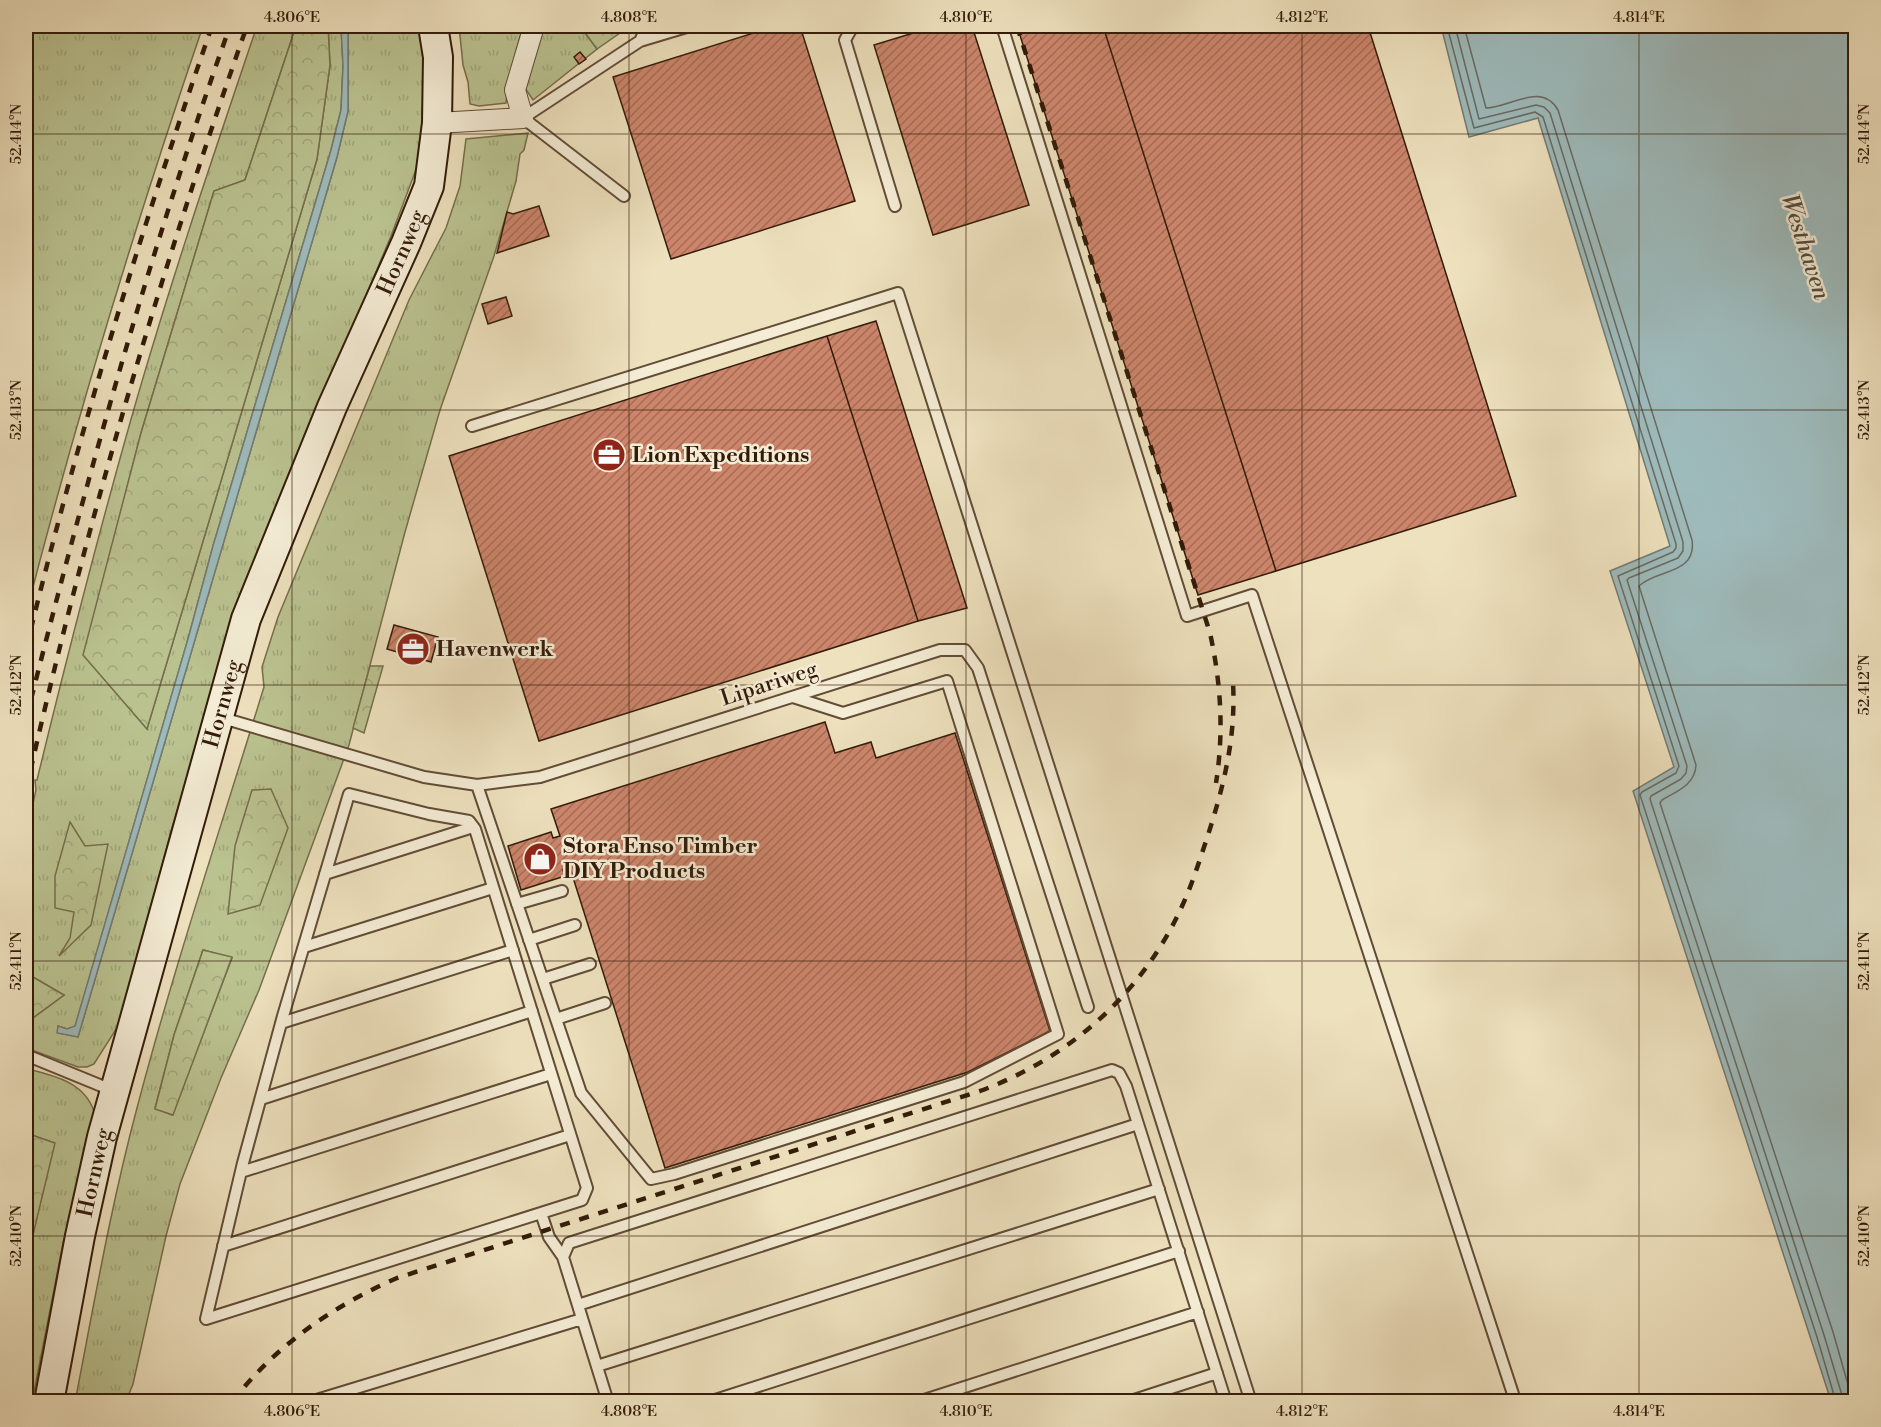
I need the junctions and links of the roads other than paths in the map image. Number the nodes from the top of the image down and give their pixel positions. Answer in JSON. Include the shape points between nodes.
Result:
{"nodes":[{"id":1,"x":433,"y":26,"type":"edge"},
{"id":2,"x":534,"y":26,"type":"edge"},
{"id":3,"x":647,"y":26,"type":"edge"},
{"id":4,"x":690,"y":26,"type":"edge"},
{"id":5,"x":853,"y":26,"type":"edge"},
{"id":6,"x":1002,"y":26,"type":"edge"},
{"id":7,"x":640,"y":41,"type":"junction"},
{"id":8,"x":523,"y":118,"type":"junction"},
{"id":9,"x":437,"y":123,"type":"junction"},
{"id":10,"x":624,"y":196,"type":"dead end"},
{"id":11,"x":895,"y":206,"type":"dead end"},
{"id":12,"x":472,"y":426,"type":"dead end"},
{"id":13,"x":793,"y":697,"type":"junction"},
{"id":14,"x":219,"y":717,"type":"junction"},
{"id":15,"x":477,"y":785,"type":"junction"},
{"id":16,"x":473,"y":827,"type":"junction"},
{"id":17,"x":326,"y":874,"type":"junction"},
{"id":18,"x":493,"y":888,"type":"junction"},
{"id":19,"x":562,"y":891,"type":"dead end"},
{"id":20,"x":518,"y":904,"type":"junction"},
{"id":21,"x":575,"y":925,"type":"dead end"},
{"id":22,"x":530,"y":940,"type":"junction"},
{"id":23,"x":304,"y":947,"type":"junction"},
{"id":24,"x":513,"y":950,"type":"junction"},
{"id":25,"x":590,"y":964,"type":"dead end"},
{"id":26,"x":543,"y":979,"type":"junction"},
{"id":27,"x":605,"y":1003,"type":"dead end"},
{"id":28,"x":1088,"y":1006,"type":"dead end"},
{"id":29,"x":532,"y":1011,"type":"junction"},
{"id":30,"x":556,"y":1020,"type":"junction"},
{"id":31,"x":281,"y":1023,"type":"junction"},
{"id":32,"x":26,"y":1055,"type":"edge"},
{"id":33,"x":551,"y":1074,"type":"junction"},
{"id":34,"x":114,"y":1091,"type":"junction"},
{"id":35,"x":261,"y":1099,"type":"junction"},
{"id":36,"x":1138,"y":1124,"type":"junction"},
{"id":37,"x":570,"y":1135,"type":"junction"},
{"id":38,"x":241,"y":1172,"type":"junction"},
{"id":39,"x":1159,"y":1189,"type":"junction"},
{"id":40,"x":541,"y":1213,"type":"junction"},
{"id":41,"x":223,"y":1246,"type":"junction"},
{"id":42,"x":1179,"y":1251,"type":"junction"},
{"id":43,"x":563,"y":1257,"type":"junction"},
{"id":44,"x":578,"y":1305,"type":"junction"},
{"id":45,"x":1198,"y":1312,"type":"junction"},
{"id":46,"x":582,"y":1319,"type":"junction"},
{"id":47,"x":597,"y":1366,"type":"junction"},
{"id":48,"x":1217,"y":1373,"type":"junction"},
{"id":49,"x":49,"y":1401,"type":"edge"},
{"id":50,"x":310,"y":1401,"type":"edge"},
{"id":51,"x":608,"y":1401,"type":"edge"},
{"id":52,"x":709,"y":1401,"type":"edge"},
{"id":53,"x":918,"y":1401,"type":"edge"},
{"id":54,"x":1128,"y":1401,"type":"edge"},
{"id":55,"x":1226,"y":1401,"type":"edge"},
{"id":56,"x":1251,"y":1401,"type":"edge"},
{"id":57,"x":1511,"y":1401,"type":"edge"}],
"edges":[{"from":1,"to":9,"type":"street","name":"Hornweg","via":[[438,57]]},
{"from":2,"to":8,"type":"street","via":[[515,90]]},
{"from":3,"to":7,"type":"lane"},
{"from":4,"to":7,"type":"lane"},
{"from":5,"to":11,"type":"lane","via":[[845,40]]},
{"from":6,"to":57,"type":"lane","via":[[1187,616],[1252,595],[1513,1394]]},
{"from":7,"to":8,"type":"lane"},
{"from":8,"to":9,"type":"street"},
{"from":8,"to":10,"type":"lane"},
{"from":9,"to":14,"type":"street","name":"Hornweg","via":[[429,186],[332,407],[246,619]]},
{"from":12,"to":56,"type":"lane","via":[[898,293]]},
{"from":13,"to":15,"type":"lane","name":"Lipariweg","via":[[540,777]]},
{"from":13,"to":28,"type":"lane","name":"Lipariweg","via":[[940,650],[965,650],[978,668]]},
{"from":13,"to":30,"type":"lane","via":[[843,713],[947,681],[1058,1034],[964,1082],[651,1179],[581,1093]]},
{"from":14,"to":15,"type":"lane","name":"Lipariweg","via":[[423,777]]},
{"from":14,"to":34,"type":"street","name":"Hornweg"},
{"from":15,"to":20,"type":"lane"},
{"from":16,"to":17,"type":"lane"},
{"from":16,"to":17,"type":"lane","via":[[469,821],[349,794]]},
{"from":16,"to":18,"type":"lane"},
{"from":17,"to":23,"type":"lane"},
{"from":18,"to":23,"type":"lane"},
{"from":18,"to":24,"type":"lane"},
{"from":19,"to":20,"type":"lane"},
{"from":20,"to":22,"type":"lane"},
{"from":21,"to":22,"type":"lane"},
{"from":22,"to":26,"type":"lane"},
{"from":23,"to":31,"type":"lane"},
{"from":24,"to":29,"type":"lane"},
{"from":24,"to":31,"type":"lane"},
{"from":25,"to":26,"type":"lane"},
{"from":26,"to":30,"type":"lane"},
{"from":27,"to":30,"type":"lane"},
{"from":29,"to":33,"type":"lane"},
{"from":29,"to":35,"type":"lane"},
{"from":31,"to":35,"type":"lane"},
{"from":32,"to":34,"type":"lane"},
{"from":33,"to":37,"type":"lane"},
{"from":33,"to":38,"type":"lane"},
{"from":34,"to":49,"type":"street","name":"Hornweg","via":[[80,1236]]},
{"from":35,"to":38,"type":"lane"},
{"from":36,"to":39,"type":"lane"},
{"from":36,"to":43,"type":"lane","via":[[1126,1086],[1119,1073],[1112,1070],[568,1243]]},
{"from":36,"to":44,"type":"lane"},
{"from":37,"to":40,"type":"lane","via":[[587,1188],[582,1200]]},
{"from":37,"to":41,"type":"lane"},
{"from":38,"to":41,"type":"lane"},
{"from":39,"to":42,"type":"lane"},
{"from":39,"to":47,"type":"lane"},
{"from":40,"to":41,"type":"lane","via":[[206,1319]]},
{"from":40,"to":43,"type":"lane","via":[[549,1237]]},
{"from":42,"to":45,"type":"lane"},
{"from":42,"to":52,"type":"lane"},
{"from":43,"to":44,"type":"lane"},
{"from":44,"to":46,"type":"lane"},
{"from":45,"to":48,"type":"lane"},
{"from":45,"to":53,"type":"lane"},
{"from":46,"to":47,"type":"lane"},
{"from":46,"to":50,"type":"lane"},
{"from":47,"to":51,"type":"lane"},
{"from":48,"to":54,"type":"lane"},
{"from":48,"to":55,"type":"lane"}]}
